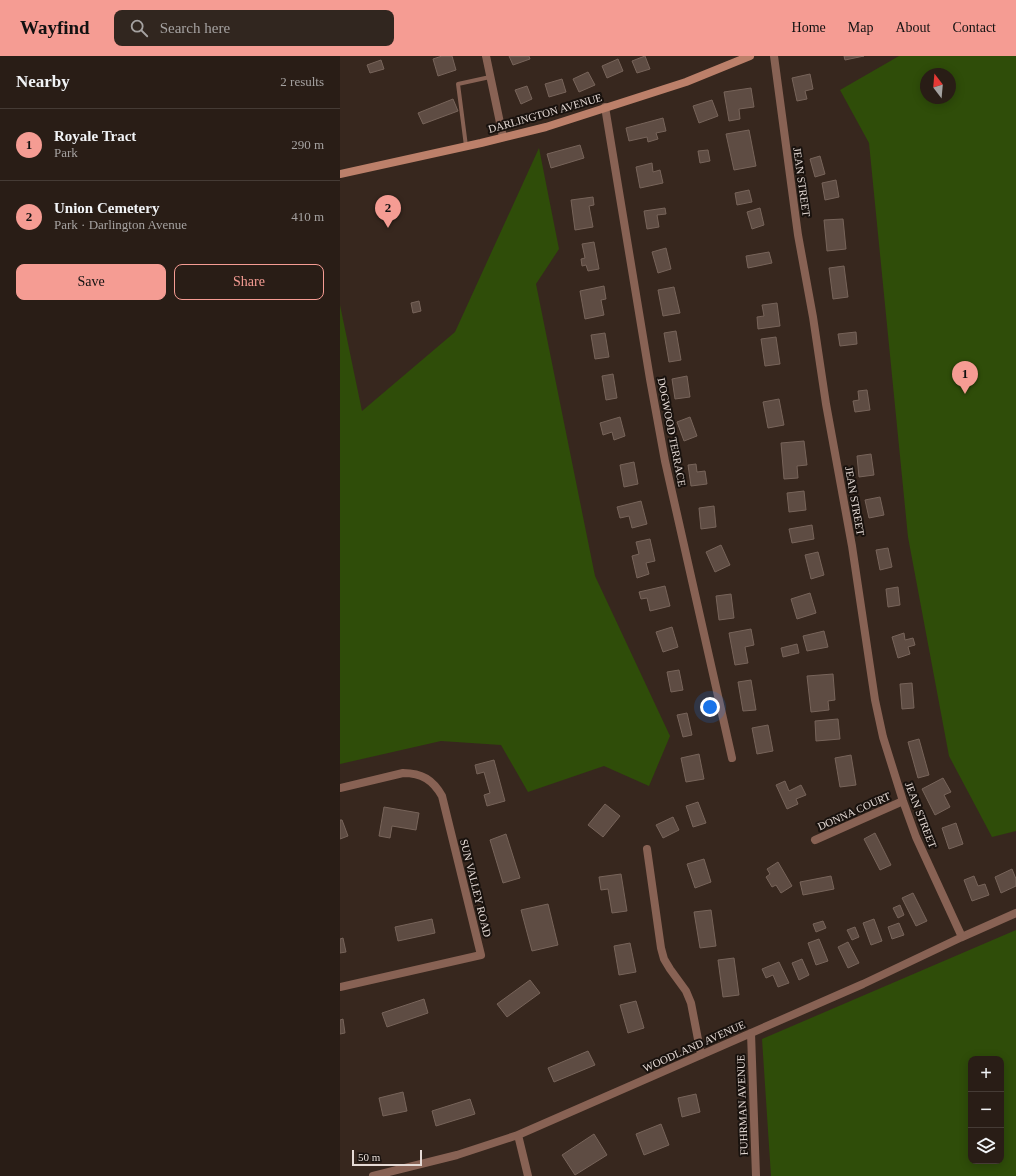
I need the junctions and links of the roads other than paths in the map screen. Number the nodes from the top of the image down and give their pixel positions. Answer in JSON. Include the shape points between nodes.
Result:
{"nodes":[{"id":1,"x":486,"y":56,"type":"edge"},
{"id":2,"x":750,"y":56,"type":"edge"},
{"id":3,"x":774,"y":56,"type":"edge"},
{"id":4,"x":742,"y":58,"type":"edge"},
{"id":5,"x":491,"y":76,"type":"junction"},
{"id":6,"x":605,"y":107,"type":"junction"},
{"id":7,"x":503,"y":138,"type":"junction"},
{"id":8,"x":466,"y":146,"type":"junction"},
{"id":9,"x":340,"y":174,"type":"edge"},
{"id":10,"x":732,"y":758,"type":"dead end"},
{"id":11,"x":340,"y":788,"type":"edge"},
{"id":12,"x":903,"y":801,"type":"junction"},
{"id":13,"x":815,"y":840,"type":"dead end"},
{"id":14,"x":647,"y":849,"type":"dead end"},
{"id":15,"x":1016,"y":912,"type":"edge"},
{"id":16,"x":962,"y":937,"type":"junction"},
{"id":17,"x":340,"y":987,"type":"edge"},
{"id":18,"x":751,"y":1033,"type":"junction"},
{"id":19,"x":701,"y":1055,"type":"junction"},
{"id":20,"x":518,"y":1135,"type":"junction"},
{"id":21,"x":373,"y":1176,"type":"edge"},
{"id":22,"x":528,"y":1176,"type":"edge"},
{"id":23,"x":756,"y":1176,"type":"edge"}],
"edges":[{"from":1,"to":5,"type":"street"},
{"from":2,"to":4,"type":"main road","name":"DARLINGTON AVENUE"},
{"from":3,"to":12,"type":"street","name":"JEAN STREET","via":[[798,235],[852,546],[875,700],[883,737]]},
{"from":4,"to":6,"type":"main road","name":"DARLINGTON AVENUE","via":[[686,82]]},
{"from":5,"to":7,"type":"street"},
{"from":5,"to":8,"type":"lane","via":[[458,84]]},
{"from":6,"to":7,"type":"main road","name":"DARLINGTON AVENUE"},
{"from":6,"to":10,"type":"street","name":"DOGWOOD TERRACE","via":[[665,461]]},
{"from":7,"to":8,"type":"main road","name":"DARLINGTON AVENUE"},
{"from":8,"to":9,"type":"main road","name":"DARLINGTON AVENUE"},
{"from":11,"to":17,"type":"street","name":"SUN VALLEY ROAD","via":[[403,773],[422,776],[438,787],[481,955]]},
{"from":12,"to":13,"type":"street","name":"DONNA COURT"},
{"from":12,"to":16,"type":"street","name":"JEAN STREET","via":[[916,837]]},
{"from":14,"to":19,"type":"street","via":[[661,948],[664,959],[686,991],[691,1003]]},
{"from":15,"to":16,"type":"street","name":"WOODLAND AVENUE"},
{"from":16,"to":18,"type":"street","name":"WOODLAND AVENUE"},
{"from":18,"to":19,"type":"street","name":"WOODLAND AVENUE"},
{"from":18,"to":23,"type":"street","name":"FUHRMAN AVENUE"},
{"from":19,"to":20,"type":"street","name":"WOODLAND AVENUE"},
{"from":20,"to":21,"type":"street","name":"WOODLAND AVENUE","via":[[457,1155]]},
{"from":20,"to":22,"type":"street"}]}
